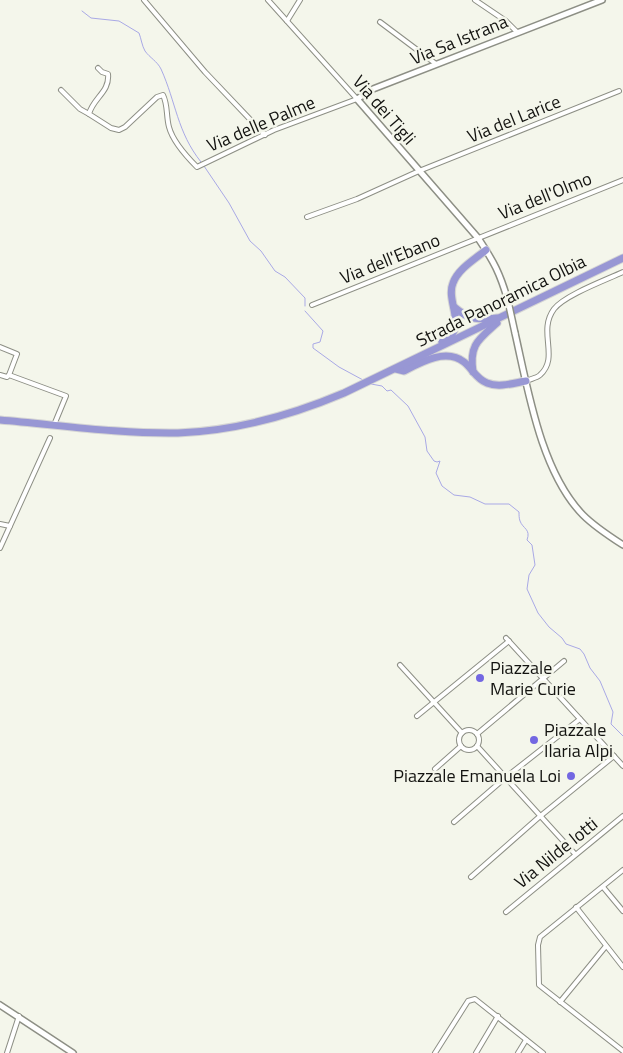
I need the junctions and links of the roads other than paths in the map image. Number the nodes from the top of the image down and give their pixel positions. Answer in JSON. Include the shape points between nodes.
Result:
{"nodes":[{"id":1,"x":144,"y":0,"type":"edge"},
{"id":2,"x":268,"y":0,"type":"edge"},
{"id":3,"x":300,"y":0,"type":"edge"},
{"id":4,"x":475,"y":0,"type":"edge"},
{"id":5,"x":602,"y":0,"type":"edge"},
{"id":6,"x":287,"y":21,"type":"junction"},
{"id":7,"x":380,"y":22,"type":"dead end"},
{"id":8,"x":517,"y":32,"type":"junction"},
{"id":9,"x":436,"y":64,"type":"junction"},
{"id":10,"x":98,"y":68,"type":"dead end"},
{"id":11,"x":61,"y":90,"type":"dead end"},
{"id":12,"x":619,"y":91,"type":"dead end"},
{"id":13,"x":356,"y":99,"type":"junction"},
{"id":14,"x":89,"y":114,"type":"junction"},
{"id":15,"x":265,"y":135,"type":"junction"},
{"id":16,"x":419,"y":171,"type":"junction"},
{"id":17,"x":623,"y":180,"type":"edge"},
{"id":18,"x":307,"y":217,"type":"dead end"},
{"id":19,"x":478,"y":238,"type":"junction"},
{"id":20,"x":486,"y":250,"type":"junction"},
{"id":21,"x":623,"y":258,"type":"edge"},
{"id":22,"x":623,"y":272,"type":"edge"},
{"id":23,"x":312,"y":305,"type":"dead end"},
{"id":24,"x":454,"y":307,"type":"junction"},
{"id":25,"x":502,"y":318,"type":"junction"},
{"id":26,"x":0,"y":347,"type":"edge"},
{"id":27,"x":406,"y":364,"type":"junction"},
{"id":28,"x":394,"y":369,"type":"junction"},
{"id":29,"x":473,"y":372,"type":"junction"},
{"id":30,"x":0,"y":375,"type":"edge"},
{"id":31,"x":9,"y":375,"type":"junction"},
{"id":32,"x":526,"y":381,"type":"junction"},
{"id":33,"x":0,"y":420,"type":"edge"},
{"id":34,"x":54,"y":425,"type":"junction"},
{"id":35,"x":50,"y":438,"type":"dead end"},
{"id":36,"x":0,"y":524,"type":"edge"},
{"id":37,"x":10,"y":526,"type":"junction"},
{"id":38,"x":623,"y":545,"type":"edge"},
{"id":39,"x":0,"y":548,"type":"edge"},
{"id":40,"x":564,"y":661,"type":"dead end"},
{"id":41,"x":400,"y":665,"type":"dead end"},
{"id":42,"x":543,"y":678,"type":"junction"},
{"id":43,"x":433,"y":701,"type":"junction"},
{"id":44,"x":416,"y":716,"type":"dead end"},
{"id":45,"x":580,"y":719,"type":"junction"},
{"id":46,"x":462,"y":732,"type":"junction"},
{"id":47,"x":477,"y":734,"type":"junction"},
{"id":48,"x":461,"y":746,"type":"junction"},
{"id":49,"x":477,"y":746,"type":"junction"},
{"id":50,"x":614,"y":756,"type":"junction"},
{"id":51,"x":623,"y":766,"type":"edge"},
{"id":52,"x":435,"y":769,"type":"dead end"},
{"id":53,"x":505,"y":778,"type":"junction"},
{"id":54,"x":540,"y":816,"type":"junction"},
{"id":55,"x":623,"y":816,"type":"edge"},
{"id":56,"x":454,"y":822,"type":"dead end"},
{"id":57,"x":575,"y":854,"type":"junction"},
{"id":58,"x":623,"y":870,"type":"edge"},
{"id":59,"x":471,"y":877,"type":"dead end"},
{"id":60,"x":603,"y":887,"type":"junction"},
{"id":61,"x":576,"y":907,"type":"junction"},
{"id":62,"x":506,"y":912,"type":"dead end"},
{"id":63,"x":623,"y":912,"type":"edge"},
{"id":64,"x":606,"y":946,"type":"junction"},
{"id":65,"x":623,"y":966,"type":"edge"},
{"id":66,"x":560,"y":1002,"type":"junction"},
{"id":67,"x":0,"y":1004,"type":"edge"},
{"id":68,"x":18,"y":1016,"type":"junction"},
{"id":69,"x":498,"y":1016,"type":"junction"},
{"id":70,"x":526,"y":1040,"type":"junction"},
{"id":71,"x":66,"y":1051,"type":"edge"},
{"id":72,"x":623,"y":1051,"type":"edge"},
{"id":73,"x":7,"y":1053,"type":"edge"},
{"id":74,"x":73,"y":1053,"type":"edge"},
{"id":75,"x":435,"y":1053,"type":"edge"},
{"id":76,"x":476,"y":1053,"type":"edge"},
{"id":77,"x":518,"y":1053,"type":"edge"},
{"id":78,"x":543,"y":1053,"type":"edge"}],
"edges":[{"from":1,"to":15,"type":"street","via":[[205,72]]},
{"from":2,"to":6,"type":"street","name":"Via dei Tigli"},
{"from":3,"to":6,"type":"street"},
{"from":4,"to":8,"type":"street"},
{"from":5,"to":8,"type":"street","name":"Via Sa Istrana"},
{"from":6,"to":13,"type":"street","name":"Via dei Tigli"},
{"from":7,"to":9,"type":"street"},
{"from":8,"to":9,"type":"street","name":"Via Sa Istrana"},
{"from":9,"to":13,"type":"street","name":"Via Sa Istrana"},
{"from":10,"to":14,"type":"street","via":[[108,74],[109,79]]},
{"from":11,"to":14,"type":"street"},
{"from":12,"to":16,"type":"street","name":"Via del Larice"},
{"from":13,"to":15,"type":"street","name":"Via delle Palme"},
{"from":13,"to":16,"type":"street","name":"Via dei Tigli"},
{"from":14,"to":15,"type":"street","name":"Via delle Palme","via":[[119,130],[163,95],[170,130],[197,166]]},
{"from":16,"to":18,"type":"street","name":"Via del Larice"},
{"from":16,"to":19,"type":"street","name":"Via dei Tigli"},
{"from":17,"to":19,"type":"street","name":"Via dell'Olmo"},
{"from":19,"to":20,"type":"street","name":"Via dei Tigli"},
{"from":19,"to":23,"type":"street","name":"Via dell'Ebano"},
{"from":20,"to":24,"type":"highway","via":[[453,282],[451,298]]},
{"from":20,"to":32,"type":"street","name":"Via dei Tigli","bridge":true,"via":[[501,277]]},
{"from":21,"to":25,"type":"highway","name":"Strada Panoramica Olbia"},
{"from":22,"to":32,"type":"street","via":[[564,300],[555,308],[547,320],[548,364],[540,375]]},
{"from":24,"to":25,"type":"highway","via":[[472,319]]},
{"from":24,"to":27,"type":"highway","via":[[457,322],[454,332],[446,340],[414,355]]},
{"from":25,"to":27,"type":"highway","name":"Strada Panoramica Olbia"},
{"from":25,"to":29,"type":"highway","via":[[477,341],[472,350]]},
{"from":26,"to":31,"type":"street","via":[[17,354]]},
{"from":27,"to":28,"type":"highway","name":"Strada Panoramica Olbia"},
{"from":28,"to":29,"type":"highway","via":[[404,371],[440,356],[454,357]]},
{"from":28,"to":34,"type":"highway","via":[[316,405],[246,425],[148,433]]},
{"from":29,"to":32,"type":"highway","via":[[480,380],[495,385]]},
{"from":30,"to":31,"type":"street"},
{"from":31,"to":34,"type":"street","via":[[66,396]]},
{"from":32,"to":38,"type":"street","name":"Via dei Tigli","via":[[540,438],[555,473],[582,514]]},
{"from":33,"to":34,"type":"highway"},
{"from":35,"to":37,"type":"street"},
{"from":36,"to":37,"type":"street"},
{"from":37,"to":39,"type":"street"},
{"from":40,"to":42,"type":"street"},
{"from":41,"to":43,"type":"street"},
{"from":42,"to":43,"type":"street","via":[[507,639]]},
{"from":42,"to":45,"type":"street"},
{"from":42,"to":47,"type":"street"},
{"from":43,"to":44,"type":"street"},
{"from":43,"to":46,"type":"street"},
{"from":45,"to":50,"type":"street"},
{"from":45,"to":53,"type":"street"},
{"from":46,"to":47,"type":"street","via":[[470,730]]},
{"from":46,"to":48,"type":"street"},
{"from":47,"to":49,"type":"street"},
{"from":48,"to":49,"type":"street","via":[[468,750]]},
{"from":48,"to":52,"type":"street"},
{"from":49,"to":53,"type":"street"},
{"from":50,"to":51,"type":"street"},
{"from":50,"to":54,"type":"street"},
{"from":53,"to":54,"type":"street"},
{"from":53,"to":56,"type":"street"},
{"from":54,"to":57,"type":"street"},
{"from":54,"to":59,"type":"street"},
{"from":55,"to":57,"type":"street","name":"Via Nilde Iotti"},
{"from":57,"to":62,"type":"street","name":"Via Nilde Iotti"},
{"from":58,"to":60,"type":"street"},
{"from":60,"to":61,"type":"street"},
{"from":60,"to":63,"type":"street"},
{"from":61,"to":64,"type":"street"},
{"from":61,"to":66,"type":"street","via":[[540,937],[538,945],[539,985]]},
{"from":64,"to":65,"type":"street"},
{"from":64,"to":66,"type":"street"},
{"from":66,"to":72,"type":"street"},
{"from":67,"to":68,"type":"street"},
{"from":68,"to":71,"type":"street"},
{"from":68,"to":73,"type":"street"},
{"from":69,"to":70,"type":"street"},
{"from":69,"to":75,"type":"street","via":[[476,999],[468,1001]]},
{"from":69,"to":76,"type":"street"},
{"from":70,"to":77,"type":"street"},
{"from":70,"to":78,"type":"street"},
{"from":71,"to":74,"type":"street"}]}
